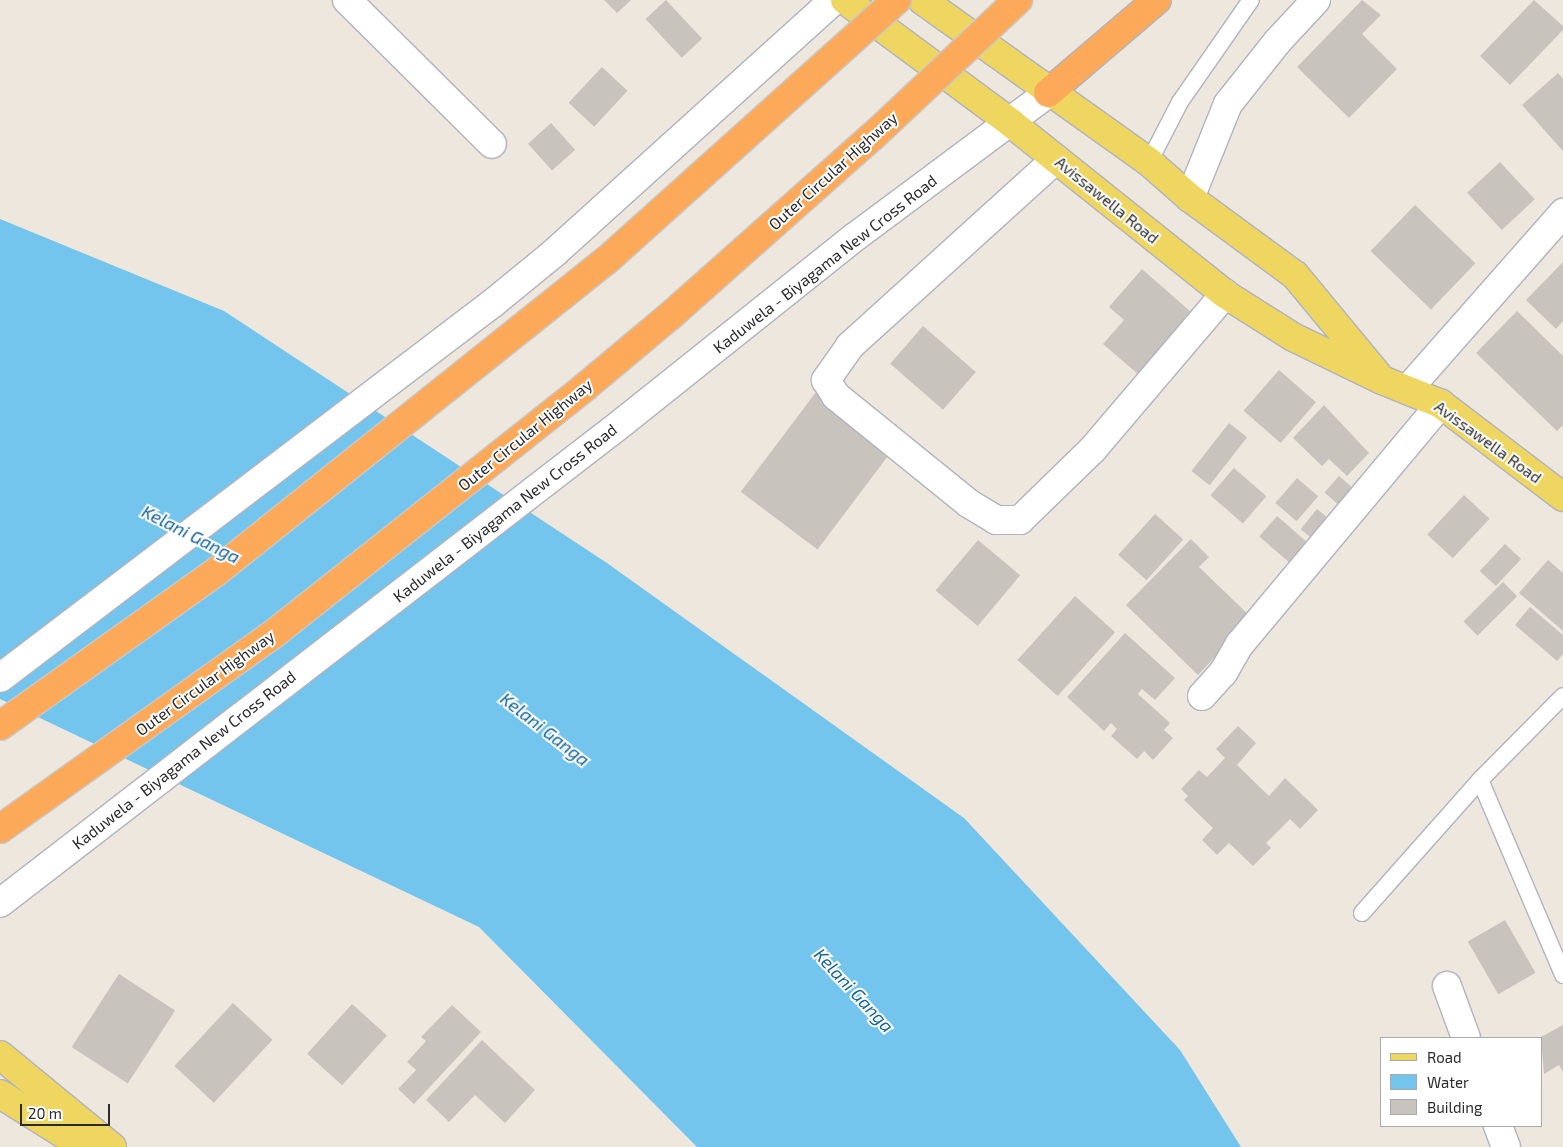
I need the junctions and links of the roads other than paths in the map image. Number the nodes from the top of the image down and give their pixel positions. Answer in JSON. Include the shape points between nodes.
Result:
{"nodes":[{"id":1,"x":347,"y":0,"type":"edge"},
{"id":2,"x":834,"y":0,"type":"edge"},
{"id":3,"x":845,"y":0,"type":"edge"},
{"id":4,"x":897,"y":0,"type":"edge"},
{"id":5,"x":922,"y":0,"type":"edge"},
{"id":6,"x":1018,"y":0,"type":"edge"},
{"id":7,"x":1157,"y":0,"type":"edge"},
{"id":8,"x":1251,"y":0,"type":"edge"},
{"id":9,"x":1316,"y":0,"type":"edge"},
{"id":10,"x":1048,"y":93,"type":"junction"},
{"id":11,"x":1011,"y":123,"type":"junction"},
{"id":12,"x":492,"y":144,"type":"dead end"},
{"id":13,"x":1056,"y":159,"type":"junction"},
{"id":14,"x":1149,"y":162,"type":"junction"},
{"id":15,"x":1190,"y":198,"type":"junction"},
{"id":16,"x":1563,"y":213,"type":"edge"},
{"id":17,"x":1225,"y":294,"type":"junction"},
{"id":18,"x":1382,"y":380,"type":"junction"},
{"id":19,"x":1408,"y":389,"type":"junction"},
{"id":20,"x":1440,"y":404,"type":"junction"},
{"id":21,"x":1563,"y":497,"type":"edge"},
{"id":22,"x":0,"y":678,"type":"edge"},
{"id":23,"x":1202,"y":696,"type":"dead end"},
{"id":24,"x":1563,"y":696,"type":"edge"},
{"id":25,"x":0,"y":726,"type":"edge"},
{"id":26,"x":1480,"y":780,"type":"junction"},
{"id":27,"x":0,"y":829,"type":"edge"},
{"id":28,"x":0,"y":903,"type":"edge"},
{"id":29,"x":1362,"y":913,"type":"dead end"},
{"id":30,"x":1563,"y":975,"type":"edge"},
{"id":31,"x":1447,"y":986,"type":"dead end"},
{"id":32,"x":1466,"y":1037,"type":"edge"},
{"id":33,"x":0,"y":1054,"type":"edge"},
{"id":34,"x":0,"y":1094,"type":"edge"},
{"id":35,"x":1498,"y":1127,"type":"edge"},
{"id":36,"x":84,"y":1147,"type":"edge"},
{"id":37,"x":112,"y":1147,"type":"edge"},
{"id":38,"x":1506,"y":1147,"type":"edge"}],
"edges":[{"from":1,"to":12,"type":"street"},
{"from":2,"to":22,"type":"street","via":[[554,253],[493,304]]},
{"from":3,"to":11,"type":"main road","name":"Avissawella Road"},
{"from":4,"to":25,"type":"highway","bridge":true,"via":[[601,265],[216,572]]},
{"from":5,"to":10,"type":"main road"},
{"from":6,"to":27,"type":"highway","name":"Outer Circular Highway","bridge":true,"via":[[756,240],[570,399],[271,636]]},
{"from":7,"to":10,"type":"highway"},
{"from":8,"to":14,"type":"lane","via":[[1180,102]]},
{"from":9,"to":15,"type":"street","via":[[1278,40],[1228,104]]},
{"from":10,"to":11,"type":"street","name":"Kaduwela - Biyagama New Cross Road"},
{"from":10,"to":14,"type":"main road"},
{"from":11,"to":13,"type":"main road","name":"Avissawella Road"},
{"from":11,"to":28,"type":"street","name":"Kaduwela - Biyagama New Cross Road","via":[[855,237],[623,422]]},
{"from":13,"to":17,"type":"main road","name":"Avissawella Road"},
{"from":13,"to":17,"type":"street","via":[[850,346],[826,380],[836,396],[968,503],[996,520],[1020,520],[1093,449]]},
{"from":14,"to":15,"type":"main road"},
{"from":15,"to":18,"type":"main road","via":[[1295,275]]},
{"from":16,"to":19,"type":"street"},
{"from":17,"to":18,"type":"main road","name":"Avissawella Road","via":[[1293,337]]},
{"from":18,"to":19,"type":"main road","name":"Avissawella Road"},
{"from":19,"to":20,"type":"main road","name":"Avissawella Road"},
{"from":20,"to":21,"type":"main road","name":"Avissawella Road"},
{"from":20,"to":23,"type":"street","via":[[1240,644],[1224,673]]},
{"from":24,"to":26,"type":"lane"},
{"from":26,"to":29,"type":"lane"},
{"from":26,"to":30,"type":"lane"},
{"from":31,"to":32,"type":"street"},
{"from":33,"to":37,"type":"main road"},
{"from":34,"to":36,"type":"main road"},
{"from":35,"to":38,"type":"street"}]}
